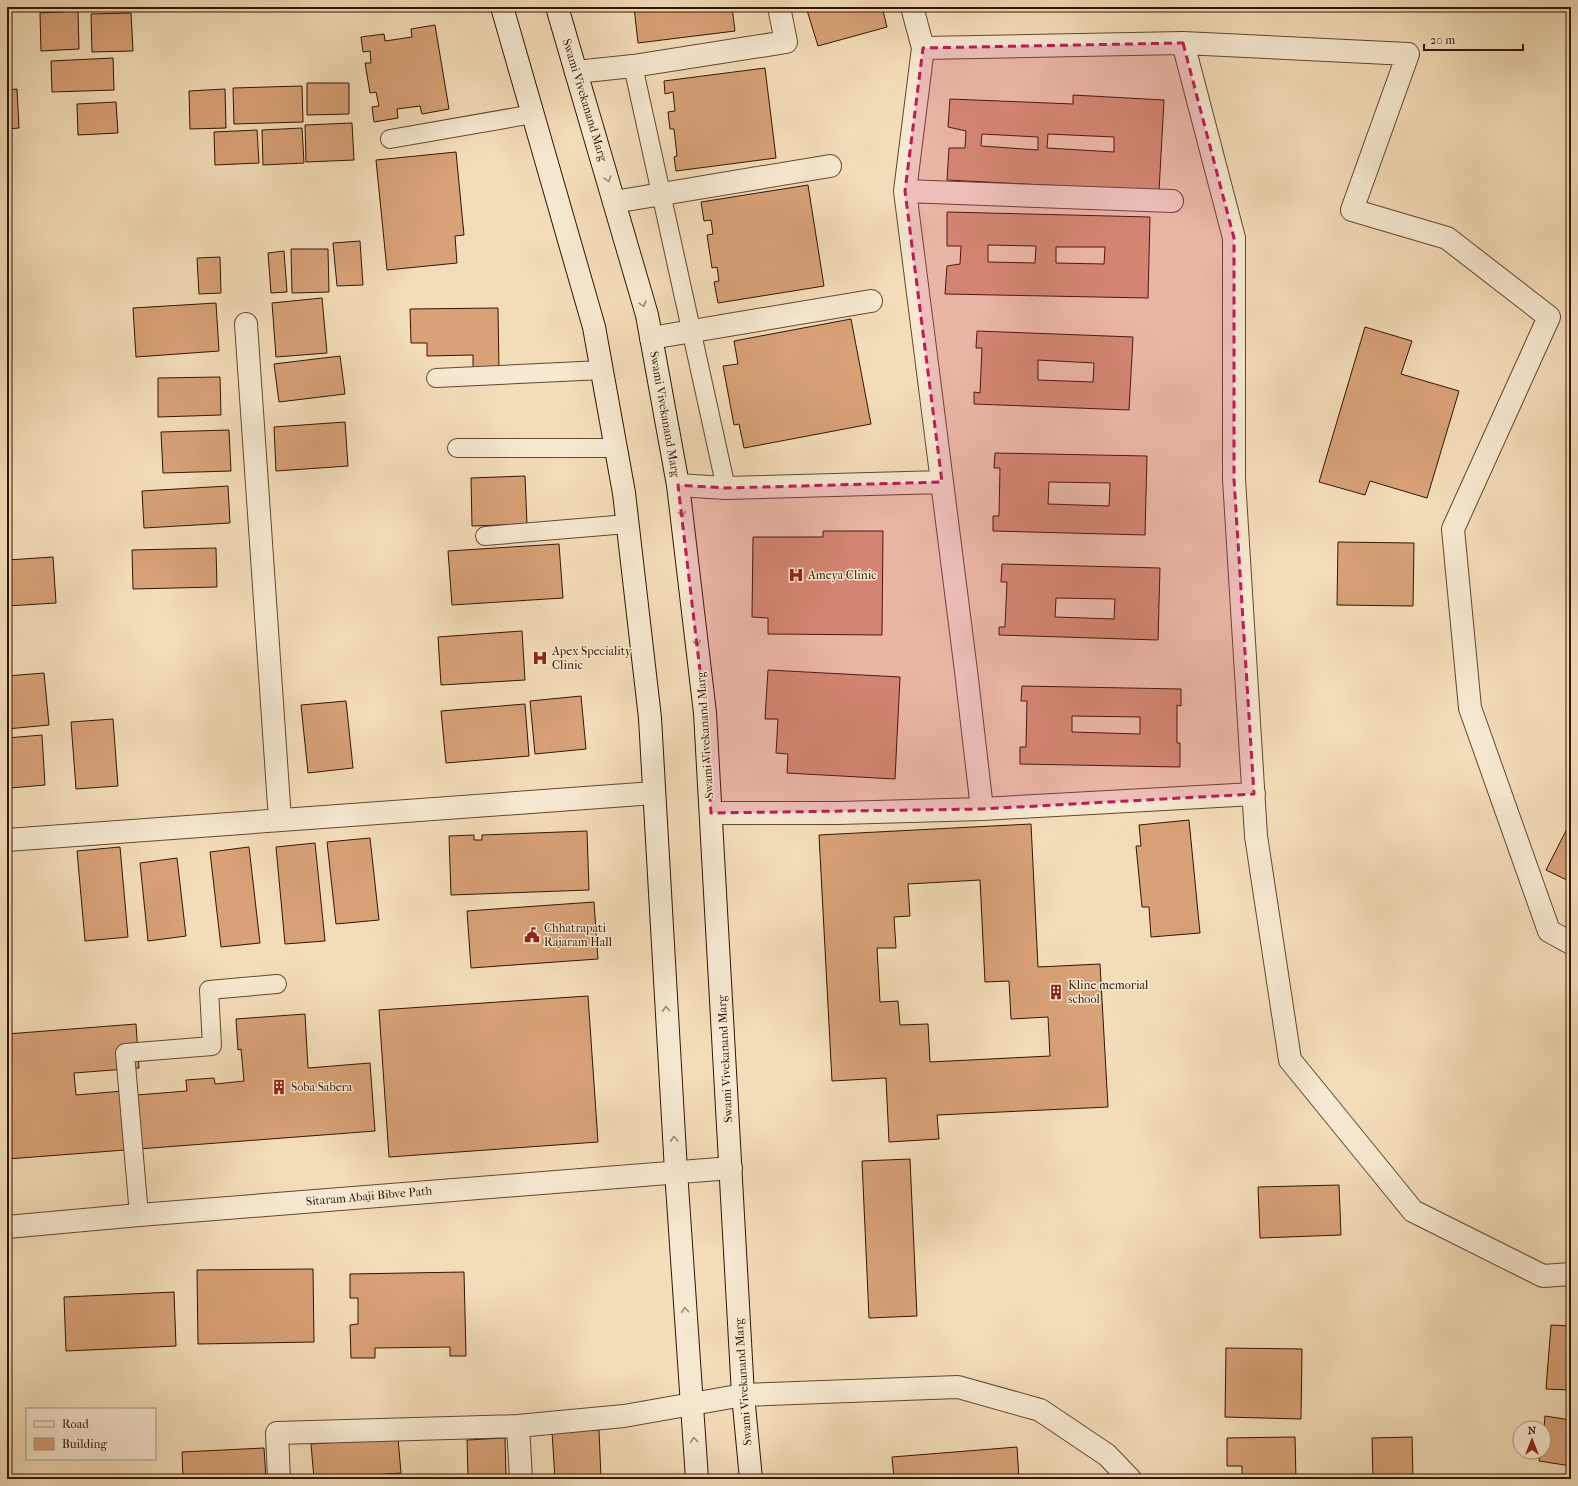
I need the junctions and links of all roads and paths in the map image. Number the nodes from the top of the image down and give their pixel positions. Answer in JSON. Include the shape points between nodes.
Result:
{"nodes":[{"id":1,"x":502,"y":7,"type":"edge"},
{"id":2,"x":557,"y":7,"type":"edge"},
{"id":3,"x":778,"y":7,"type":"edge"},
{"id":4,"x":912,"y":7,"type":"edge"},
{"id":5,"x":1183,"y":43,"type":"junction"},
{"id":6,"x":924,"y":48,"type":"junction"},
{"id":7,"x":633,"y":66,"type":"junction"},
{"id":8,"x":576,"y":72,"type":"junction"},
{"id":9,"x":533,"y":114,"type":"junction"},
{"id":10,"x":390,"y":139,"type":"dead end"},
{"id":11,"x":830,"y":166,"type":"dead end"},
{"id":12,"x":905,"y":191,"type":"junction"},
{"id":13,"x":661,"y":193,"type":"junction"},
{"id":14,"x":1172,"y":201,"type":"dead end"},
{"id":15,"x":614,"y":202,"type":"junction"},
{"id":16,"x":870,"y":301,"type":"dead end"},
{"id":17,"x":246,"y":324,"type":"dead end"},
{"id":18,"x":692,"y":331,"type":"junction"},
{"id":19,"x":651,"y":338,"type":"junction"},
{"id":20,"x":602,"y":370,"type":"junction"},
{"id":21,"x":436,"y":378,"type":"dead end"},
{"id":22,"x":457,"y":448,"type":"dead end"},
{"id":23,"x":616,"y":448,"type":"junction"},
{"id":24,"x":942,"y":482,"type":"junction"},
{"id":25,"x":678,"y":485,"type":"junction"},
{"id":26,"x":726,"y":488,"type":"junction"},
{"id":27,"x":627,"y":524,"type":"junction"},
{"id":28,"x":485,"y":536,"type":"dead end"},
{"id":29,"x":654,"y":793,"type":"junction"},
{"id":30,"x":1254,"y":794,"type":"junction"},
{"id":31,"x":982,"y":809,"type":"junction"},
{"id":32,"x":711,"y":813,"type":"junction"},
{"id":33,"x":280,"y":820,"type":"junction"},
{"id":34,"x":7,"y":840,"type":"edge"},
{"id":35,"x":1571,"y":942,"type":"edge"},
{"id":36,"x":277,"y":984,"type":"dead end"},
{"id":37,"x":731,"y":1168,"type":"junction"},
{"id":38,"x":676,"y":1171,"type":"junction"},
{"id":39,"x":139,"y":1215,"type":"junction"},
{"id":40,"x":7,"y":1227,"type":"edge"},
{"id":41,"x":1571,"y":1274,"type":"edge"},
{"id":42,"x":743,"y":1395,"type":"junction"},
{"id":43,"x":691,"y":1404,"type":"junction"},
{"id":44,"x":518,"y":1426,"type":"junction"},
{"id":45,"x":279,"y":1479,"type":"edge"},
{"id":46,"x":521,"y":1479,"type":"edge"},
{"id":47,"x":697,"y":1479,"type":"edge"},
{"id":48,"x":751,"y":1479,"type":"edge"},
{"id":49,"x":1130,"y":1479,"type":"edge"}],
"edges":[{"from":1,"to":9,"type":"street"},
{"from":2,"to":8,"type":"street","name":"Swami Vivekanand Marg"},
{"from":3,"to":7,"type":"street","via":[[786,42]]},
{"from":4,"to":6,"type":"street"},
{"from":5,"to":6,"type":"street"},
{"from":5,"to":30,"type":"street","via":[[1234,238],[1234,479]]},
{"from":5,"to":35,"type":"street","via":[[1408,54],[1352,210],[1447,238],[1548,317],[1453,529],[1470,708],[1548,931]]},
{"from":6,"to":12,"type":"street"},
{"from":7,"to":8,"type":"street"},
{"from":7,"to":13,"type":"lane"},
{"from":8,"to":15,"type":"street","name":"Swami Vivekanand Marg","one_way":true},
{"from":9,"to":10,"type":"lane"},
{"from":9,"to":20,"type":"street","via":[[594,327]]},
{"from":11,"to":13,"type":"street"},
{"from":12,"to":14,"type":"street"},
{"from":12,"to":24,"type":"street"},
{"from":13,"to":15,"type":"street"},
{"from":13,"to":18,"type":"lane"},
{"from":15,"to":19,"type":"street","name":"Swami Vivekanand Marg","one_way":true,"via":[[647,315]]},
{"from":16,"to":18,"type":"street"},
{"from":17,"to":33,"type":"street"},
{"from":18,"to":19,"type":"street"},
{"from":18,"to":26,"type":"lane"},
{"from":19,"to":25,"type":"street","name":"Swami Vivekanand Marg"},
{"from":20,"to":21,"type":"lane"},
{"from":20,"to":23,"type":"street"},
{"from":22,"to":23,"type":"lane"},
{"from":23,"to":27,"type":"street"},
{"from":24,"to":26,"type":"street"},
{"from":24,"to":31,"type":"street"},
{"from":25,"to":26,"type":"street"},
{"from":25,"to":32,"type":"street","name":"Swami Vivekanand Marg","one_way":true,"via":[[705,713]]},
{"from":27,"to":28,"type":"lane"},
{"from":27,"to":29,"type":"street","via":[[650,718]]},
{"from":29,"to":33,"type":"street"},
{"from":38,"to":29,"type":"street","one_way":true},
{"from":30,"to":31,"type":"street"},
{"from":30,"to":41,"type":"street","via":[[1256,836],[1290,1060],[1413,1211],[1543,1276]]},
{"from":31,"to":32,"type":"street"},
{"from":32,"to":37,"type":"street","name":"Swami Vivekanand Marg"},
{"from":33,"to":34,"type":"street"},
{"from":36,"to":39,"type":"lane","via":[[209,990],[212,1046],[126,1053]]},
{"from":37,"to":38,"type":"street","name":"Sitaram Abaji Bibve Path"},
{"from":37,"to":42,"type":"street","name":"Swami Vivekanand Marg"},
{"from":38,"to":39,"type":"street","name":"Sitaram Abaji Bibve Path"},
{"from":43,"to":38,"type":"street","one_way":true},
{"from":39,"to":40,"type":"street","name":"Sitaram Abaji Bibve Path"},
{"from":42,"to":43,"type":"street"},
{"from":42,"to":48,"type":"street","name":"Swami Vivekanand Marg"},
{"from":42,"to":49,"type":"street","via":[[958,1387],[1040,1410],[1107,1455]]},
{"from":43,"to":44,"type":"street","via":[[624,1416]]},
{"from":47,"to":43,"type":"street","one_way":true},
{"from":44,"to":45,"type":"street","via":[[277,1433]]},
{"from":44,"to":46,"type":"street"}]}
